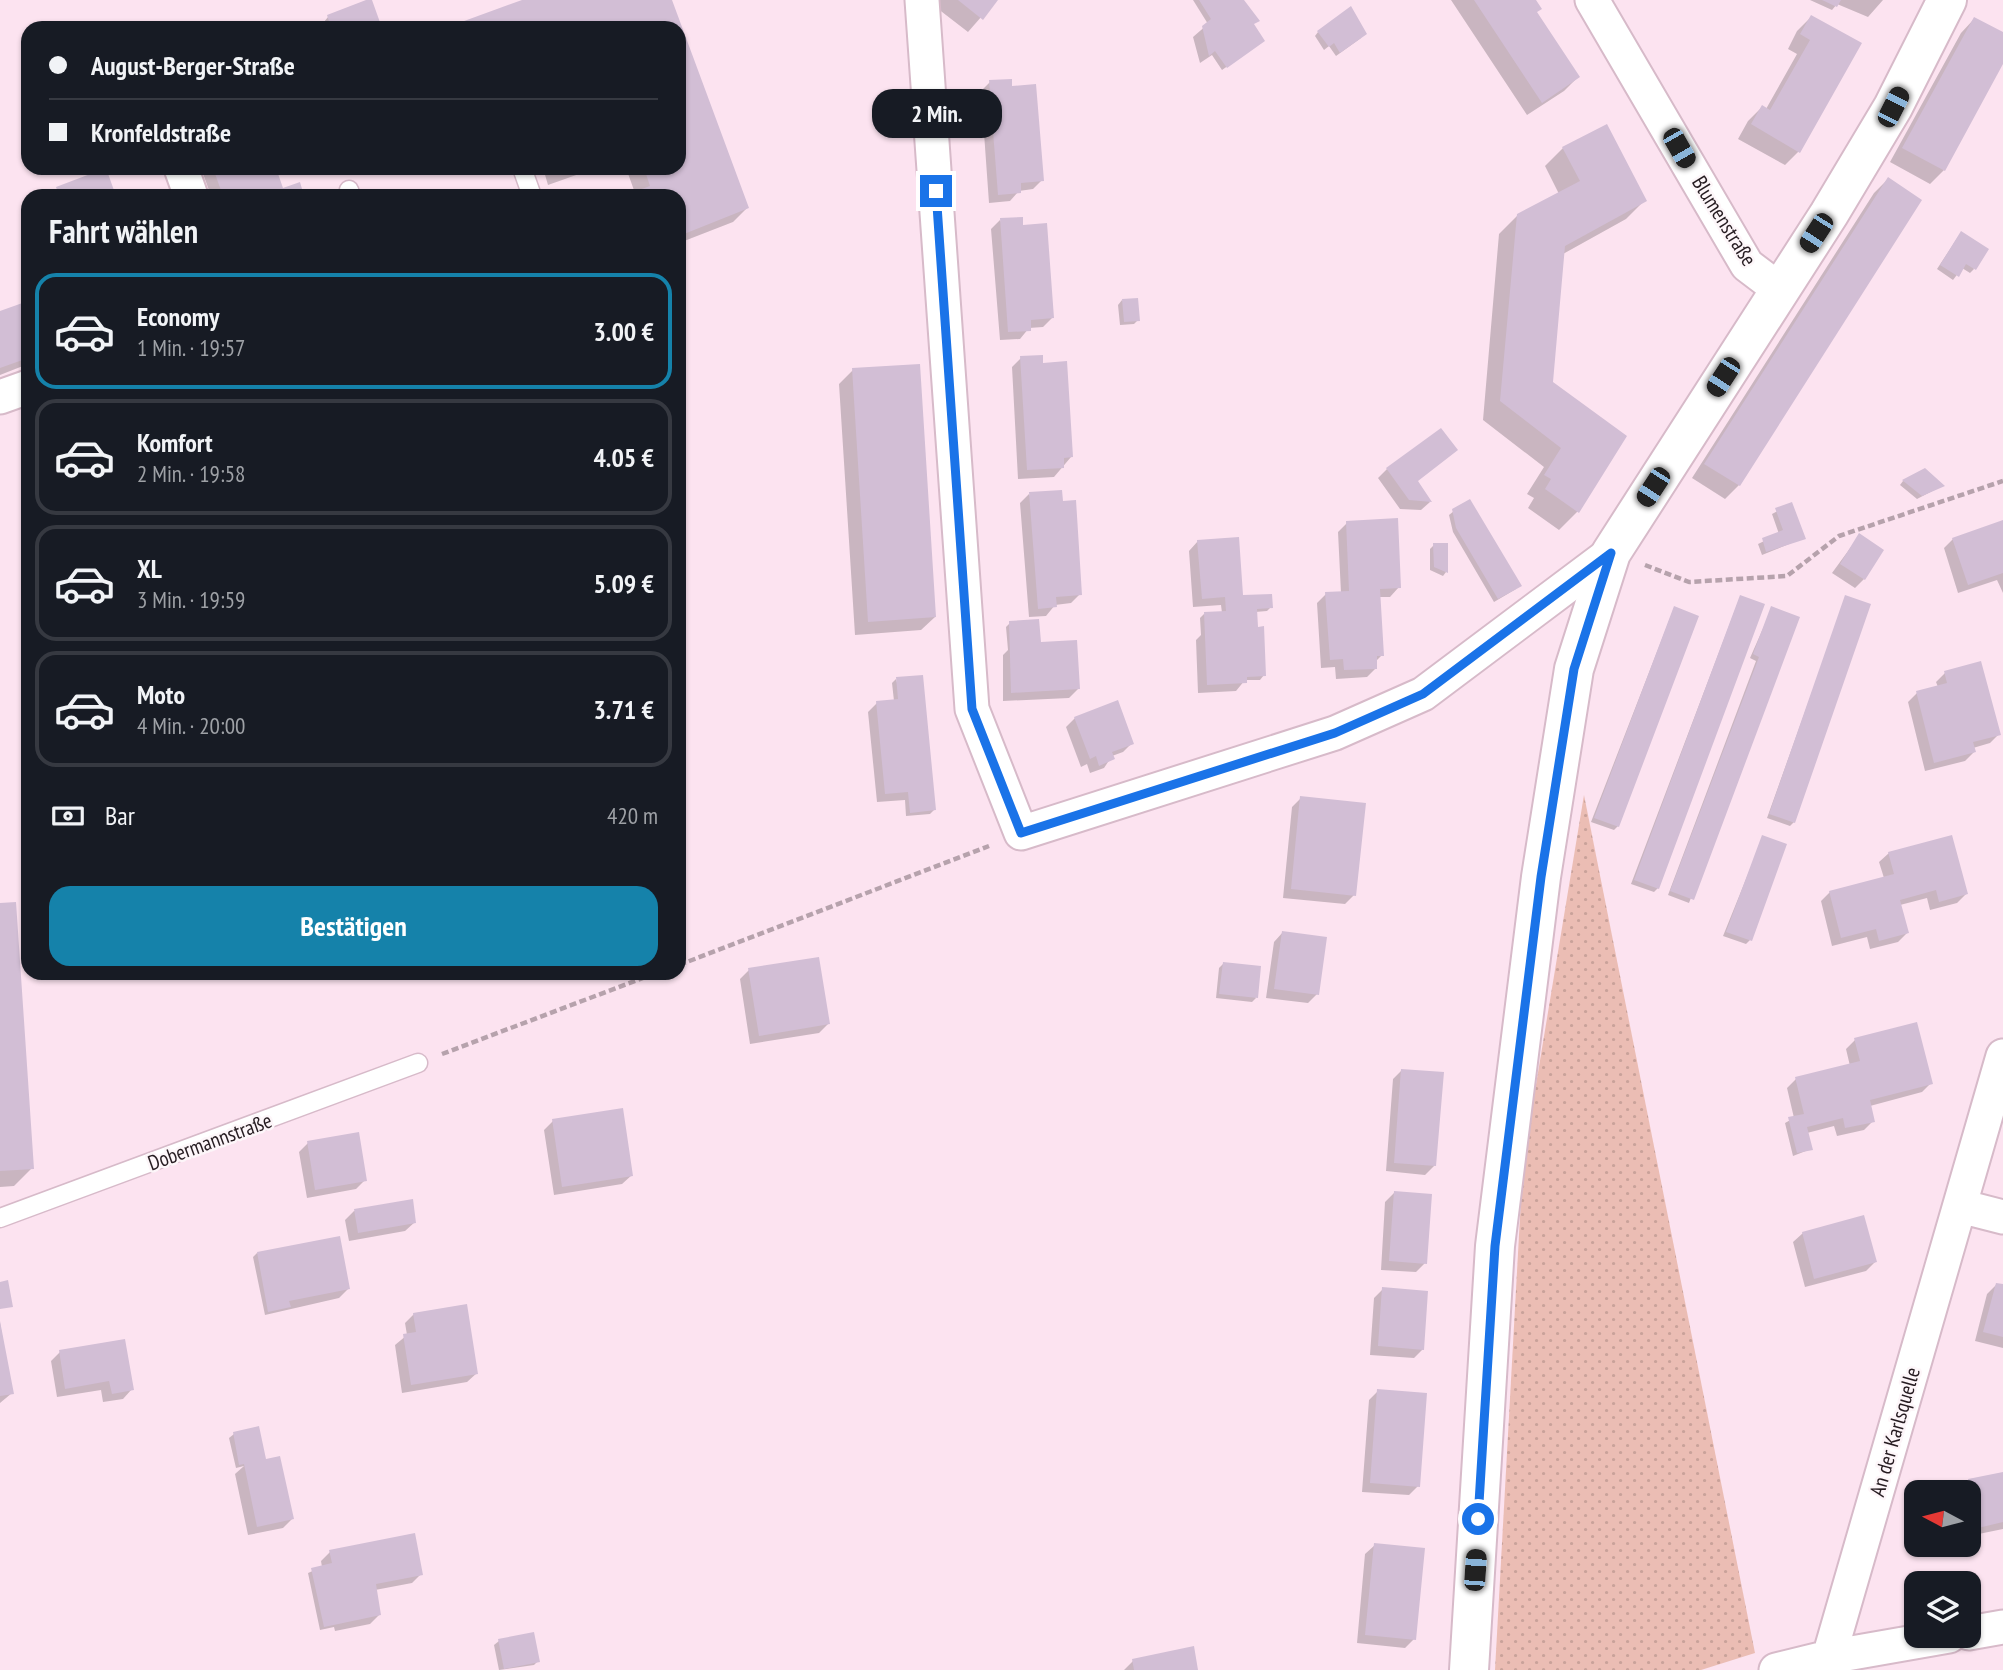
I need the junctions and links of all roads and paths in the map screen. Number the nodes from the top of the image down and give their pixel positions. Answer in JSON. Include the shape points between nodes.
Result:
{"nodes":[{"id":1,"x":922,"y":0,"type":"edge"},
{"id":2,"x":1592,"y":0,"type":"edge"},
{"id":3,"x":1947,"y":0,"type":"edge"},
{"id":4,"x":1780,"y":290,"type":"junction"},
{"id":5,"x":21,"y":390,"type":"edge"},
{"id":6,"x":0,"y":397,"type":"edge"},
{"id":7,"x":2003,"y":481,"type":"edge"},
{"id":8,"x":1611,"y":553,"type":"junction"},
{"id":9,"x":1021,"y":833,"type":"junction"},
{"id":10,"x":686,"y":962,"type":"edge"},
{"id":11,"x":637,"y":980,"type":"edge"},
{"id":12,"x":2003,"y":1056,"type":"edge"},
{"id":13,"x":418,"y":1063,"type":"joint"},
{"id":14,"x":1961,"y":1206,"type":"junction"},
{"id":15,"x":2003,"y":1217,"type":"edge"},
{"id":16,"x":0,"y":1218,"type":"edge"},
{"id":17,"x":2003,"y":1627,"type":"edge"},
{"id":18,"x":1981,"y":1631,"type":"edge"},
{"id":19,"x":1904,"y":1644,"type":"edge"},
{"id":20,"x":1829,"y":1657,"type":"junction"},
{"id":21,"x":1469,"y":1670,"type":"edge"},
{"id":22,"x":1776,"y":1670,"type":"edge"}],
"edges":[{"from":1,"to":9,"type":"street","via":[[972,709]]},
{"from":2,"to":4,"type":"street","name":"Blumenstraße","via":[[1747,265]]},
{"from":3,"to":4,"type":"street","via":[[1893,107]]},
{"from":4,"to":8,"type":"street"},
{"from":5,"to":6,"type":"street"},
{"from":7,"to":8,"type":"path","via":[[1839,536],[1787,576],[1689,582]]},
{"from":8,"to":9,"type":"street","via":[[1423,694],[1335,733]]},
{"from":8,"to":21,"type":"street","via":[[1574,669],[1541,877],[1495,1246]]},
{"from":9,"to":10,"type":"path"},
{"from":11,"to":13,"type":"path"},
{"from":12,"to":14,"type":"street","name":"An der Karlsquelle"},
{"from":13,"to":16,"type":"lane","name":"Dobermannstraße"},
{"from":14,"to":15,"type":"street"},
{"from":14,"to":20,"type":"street","name":"An der Karlsquelle"},
{"from":17,"to":18,"type":"street"},
{"from":19,"to":20,"type":"street"},
{"from":20,"to":22,"type":"street"}]}
